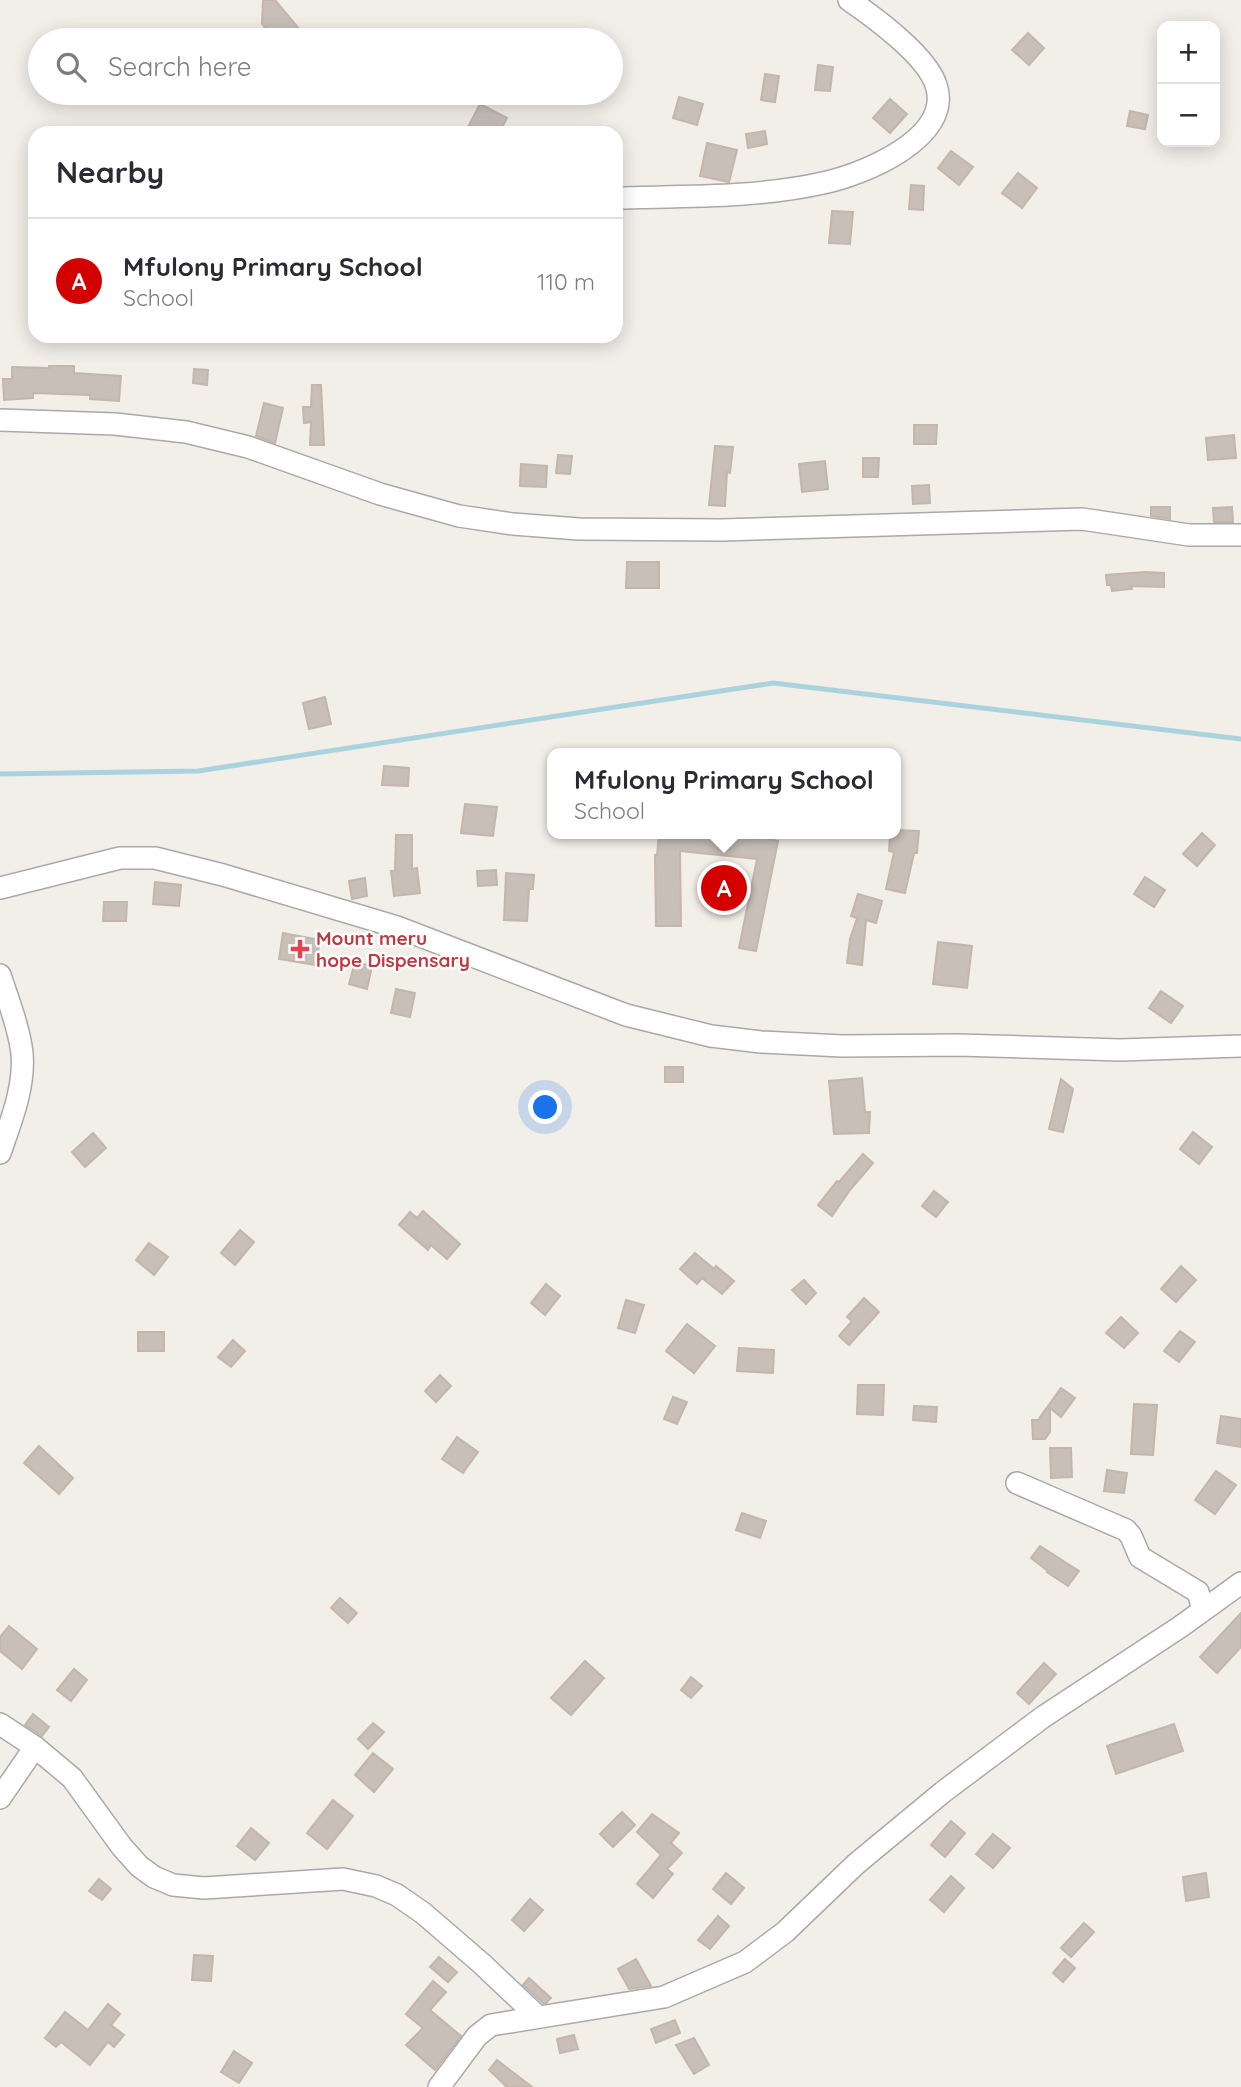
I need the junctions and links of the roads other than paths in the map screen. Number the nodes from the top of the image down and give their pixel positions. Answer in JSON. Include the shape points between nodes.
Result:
{"nodes":[{"id":1,"x":849,"y":0,"type":"edge"},
{"id":2,"x":623,"y":198,"type":"edge"},
{"id":3,"x":0,"y":420,"type":"edge"},
{"id":4,"x":1241,"y":535,"type":"edge"},
{"id":5,"x":0,"y":888,"type":"edge"},
{"id":6,"x":0,"y":975,"type":"edge"},
{"id":7,"x":1241,"y":1046,"type":"edge"},
{"id":8,"x":0,"y":1153,"type":"edge"},
{"id":9,"x":1017,"y":1483,"type":"dead end"},
{"id":10,"x":1241,"y":1583,"type":"edge"},
{"id":11,"x":1203,"y":1610,"type":"junction"},
{"id":12,"x":0,"y":1724,"type":"edge"},
{"id":13,"x":35,"y":1747,"type":"junction"},
{"id":14,"x":0,"y":1798,"type":"edge"},
{"id":15,"x":537,"y":2017,"type":"junction"},
{"id":16,"x":439,"y":2087,"type":"edge"}],
"edges":[{"from":1,"to":2,"type":"street","via":[[905,45],[936,84],[933,118],[905,149],[867,171],[822,184],[759,192]]},
{"from":3,"to":4,"type":"street","via":[[186,432],[248,447],[458,516],[513,524],[723,530],[1073,519],[1189,535]]},
{"from":5,"to":7,"type":"street","via":[[120,858],[176,862],[397,927],[626,1015],[711,1036],[842,1046],[1120,1050]]},
{"from":6,"to":8,"type":"street","via":[[22,1051],[20,1091]]},
{"from":9,"to":11,"type":"street","via":[[1126,1530],[1140,1557],[1198,1592]]},
{"from":10,"to":11,"type":"street"},
{"from":11,"to":15,"type":"street","via":[[1043,1717],[943,1792],[745,1962],[664,1997]]},
{"from":12,"to":13,"type":"street"},
{"from":13,"to":14,"type":"street"},
{"from":13,"to":15,"type":"street","via":[[72,1778],[121,1847],[154,1877],[173,1885],[204,1888],[343,1879],[376,1886],[423,1913]]},
{"from":15,"to":16,"type":"street","via":[[498,2022],[483,2029]]}]}
